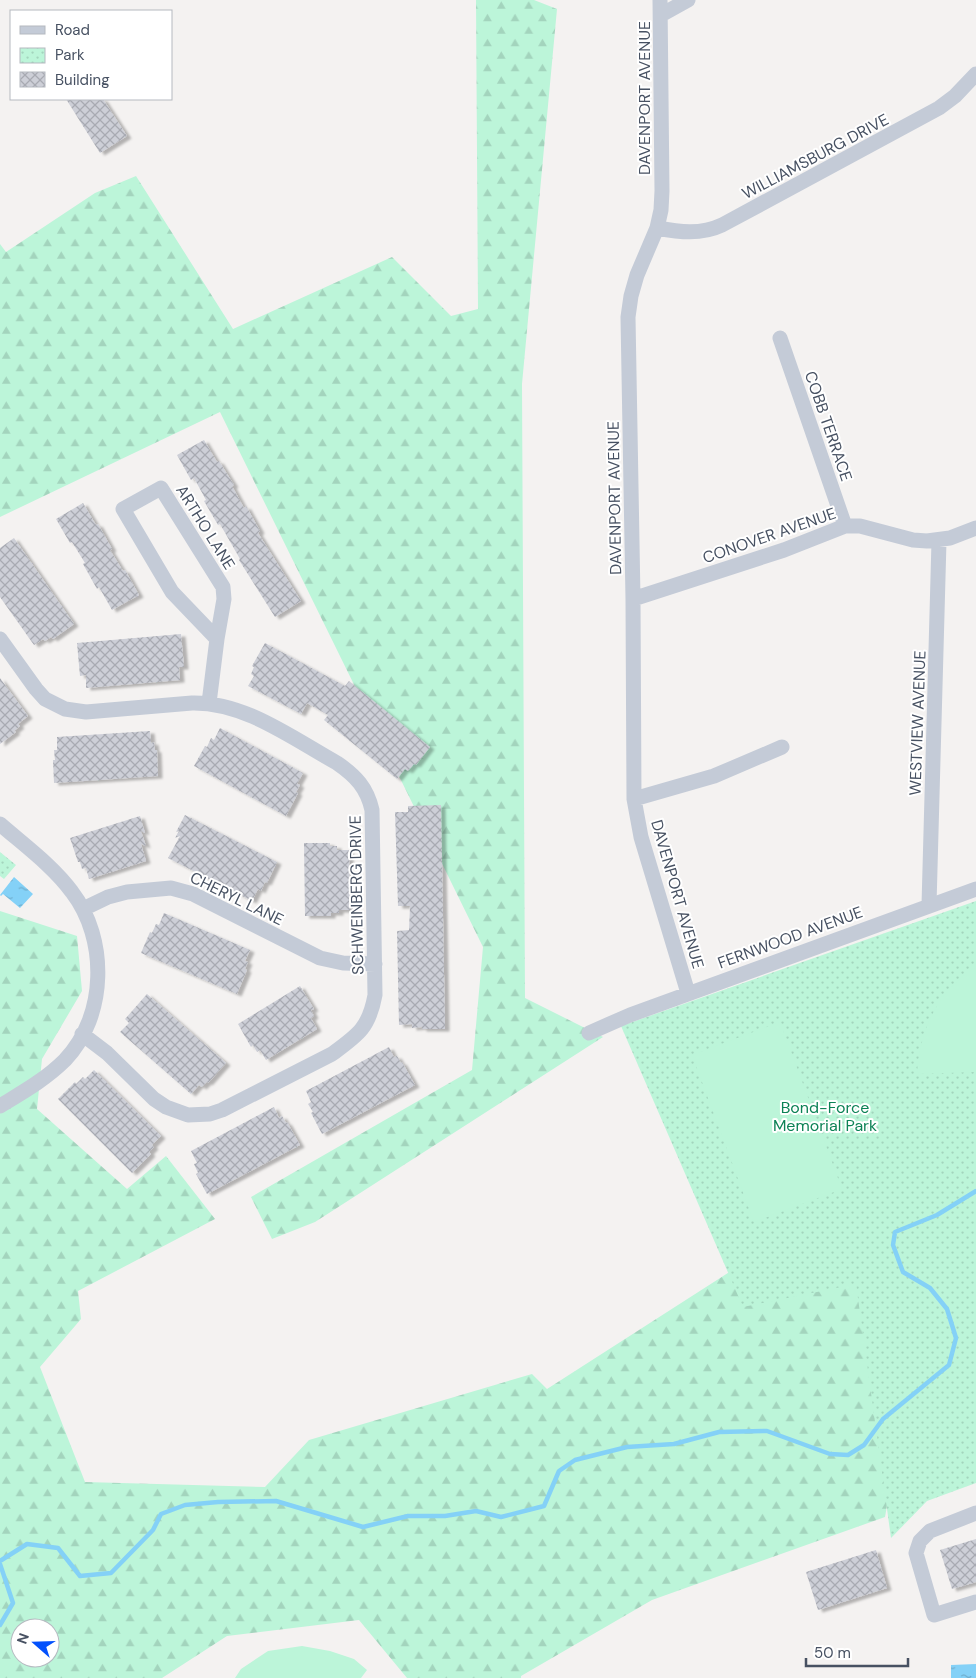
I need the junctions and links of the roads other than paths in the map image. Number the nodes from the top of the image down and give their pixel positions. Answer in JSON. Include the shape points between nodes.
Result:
{"nodes":[{"id":1,"x":688,"y":0,"type":"edge"},
{"id":2,"x":660,"y":7,"type":"edge"},
{"id":3,"x":976,"y":74,"type":"edge"},
{"id":4,"x":657,"y":228,"type":"junction"},
{"id":5,"x":780,"y":338,"type":"dead end"},
{"id":6,"x":845,"y":526,"type":"junction"},
{"id":7,"x":976,"y":528,"type":"edge"},
{"id":8,"x":939,"y":541,"type":"junction"},
{"id":9,"x":633,"y":599,"type":"junction"},
{"id":10,"x":0,"y":639,"type":"edge"},
{"id":11,"x":217,"y":639,"type":"junction"},
{"id":12,"x":209,"y":703,"type":"junction"},
{"id":13,"x":782,"y":747,"type":"dead end"},
{"id":14,"x":634,"y":799,"type":"junction"},
{"id":15,"x":0,"y":824,"type":"edge"},
{"id":16,"x":976,"y":889,"type":"edge"},
{"id":17,"x":929,"y":905,"type":"junction"},
{"id":18,"x":83,"y":909,"type":"junction"},
{"id":19,"x":375,"y":964,"type":"junction"},
{"id":20,"x":688,"y":993,"type":"junction"},
{"id":21,"x":589,"y":1033,"type":"dead end"},
{"id":22,"x":82,"y":1034,"type":"junction"},
{"id":23,"x":0,"y":1106,"type":"edge"},
{"id":24,"x":976,"y":1513,"type":"edge"},
{"id":25,"x":976,"y":1602,"type":"edge"}],
"edges":[{"from":1,"to":2,"type":"street"},
{"from":2,"to":4,"type":"street","name":"DAVENPORT AVENUE","via":[[662,191]]},
{"from":3,"to":4,"type":"street","name":"WILLIAMSBURG DRIVE","via":[[939,108],[718,228],[681,233]]},
{"from":4,"to":9,"type":"street","name":"DAVENPORT AVENUE","via":[[637,275],[628,317]]},
{"from":5,"to":6,"type":"street","name":"COBB TERRACE"},
{"from":6,"to":8,"type":"street","name":"CONOVER AVENUE","via":[[868,528],[913,540]]},
{"from":6,"to":9,"type":"street","name":"CONOVER AVENUE","via":[[784,550]]},
{"from":7,"to":8,"type":"street","name":"CONOVER AVENUE"},
{"from":8,"to":17,"type":"street","name":"WESTVIEW AVENUE"},
{"from":9,"to":14,"type":"street","name":"DAVENPORT AVENUE"},
{"from":10,"to":12,"type":"street","name":"SCHWEINBERG DRIVE","via":[[45,699],[65,710],[86,712]]},
{"from":11,"to":11,"type":"street","name":"ARTHO LANE","via":[[172,592],[123,509],[161,488],[223,587]]},
{"from":11,"to":12,"type":"street","name":"ARTHO LANE"},
{"from":12,"to":19,"type":"street","name":"SCHWEINBERG DRIVE","via":[[233,708],[258,719],[337,763],[358,779],[365,789],[372,810]]},
{"from":13,"to":14,"type":"street","via":[[714,776]]},
{"from":14,"to":20,"type":"street","name":"DAVENPORT AVENUE"},
{"from":15,"to":18,"type":"street","via":[[60,879]]},
{"from":16,"to":17,"type":"street","name":"FERNWOOD AVENUE"},
{"from":17,"to":20,"type":"street","name":"FERNWOOD AVENUE"},
{"from":18,"to":19,"type":"street","name":"CHERYL LANE","via":[[116,894],[176,889],[193,894],[320,958]]},
{"from":18,"to":22,"type":"street","via":[[94,941],[98,969],[94,1006]]},
{"from":19,"to":22,"type":"street","name":"SCHWEINBERG DRIVE","via":[[372,1009],[356,1036],[332,1054],[210,1114],[188,1115],[166,1107]]},
{"from":20,"to":21,"type":"street","name":"FERNWOOD AVENUE"},
{"from":22,"to":23,"type":"street","via":[[66,1059],[52,1072]]},
{"from":24,"to":25,"type":"street","via":[[930,1531],[920,1541],[916,1554],[934,1615]]}]}
